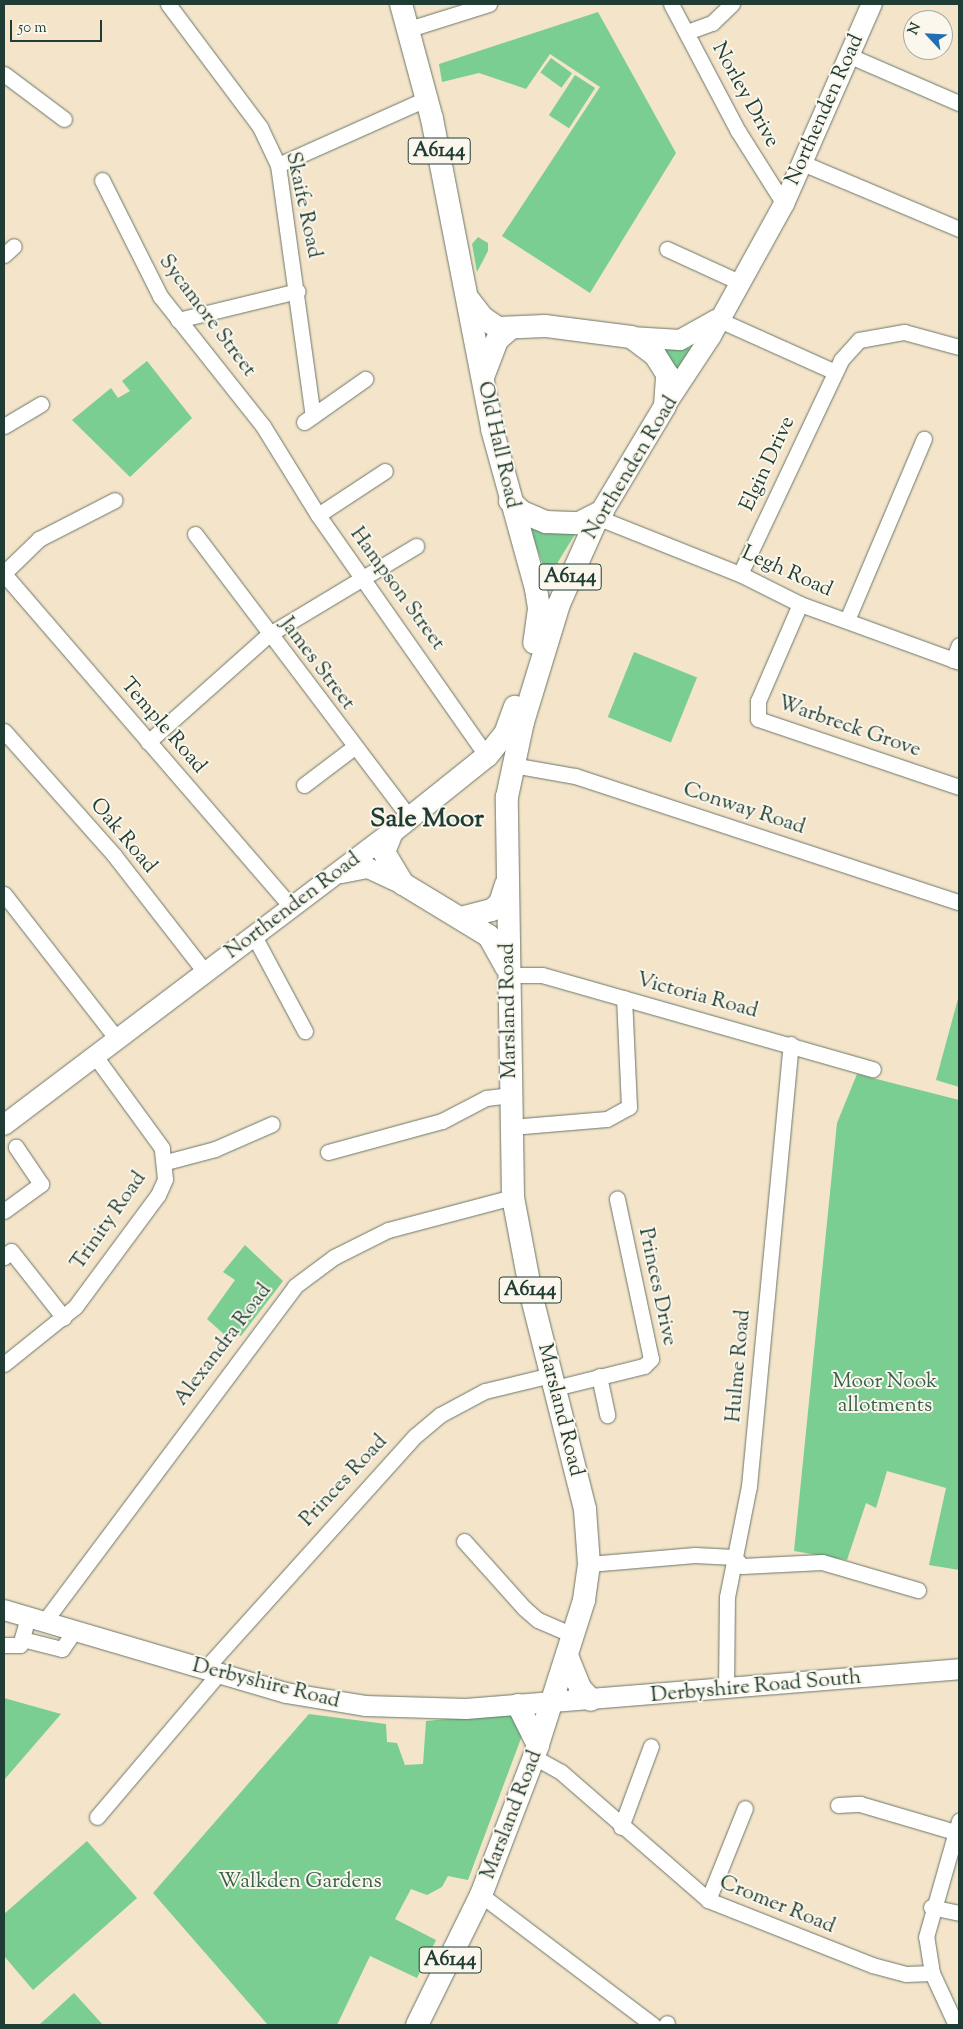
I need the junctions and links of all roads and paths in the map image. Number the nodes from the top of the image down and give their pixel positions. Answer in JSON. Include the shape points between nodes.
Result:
{"nodes":[{"id":1,"x":168,"y":4,"type":"edge"},
{"id":2,"x":401,"y":4,"type":"edge"},
{"id":3,"x":489,"y":4,"type":"edge"},
{"id":4,"x":671,"y":4,"type":"edge"},
{"id":5,"x":732,"y":4,"type":"edge"},
{"id":6,"x":872,"y":4,"type":"edge"},
{"id":7,"x":409,"y":29,"type":"junction"},
{"id":8,"x":687,"y":32,"type":"junction"},
{"id":9,"x":848,"y":55,"type":"junction"},
{"id":10,"x":4,"y":74,"type":"edge"},
{"id":11,"x":428,"y":98,"type":"junction"},
{"id":12,"x":959,"y":103,"type":"edge"},
{"id":13,"x":64,"y":119,"type":"dead end"},
{"id":14,"x":800,"y":162,"type":"junction"},
{"id":15,"x":278,"y":165,"type":"junction"},
{"id":16,"x":102,"y":180,"type":"dead end"},
{"id":17,"x":784,"y":204,"type":"junction"},
{"id":18,"x":959,"y":228,"type":"edge"},
{"id":19,"x":667,"y":249,"type":"dead end"},
{"id":20,"x":739,"y":282,"type":"junction"},
{"id":21,"x":298,"y":291,"type":"junction"},
{"id":22,"x":469,"y":300,"type":"junction"},
{"id":23,"x":717,"y":319,"type":"junction"},
{"id":24,"x":178,"y":320,"type":"junction"},
{"id":25,"x":511,"y":328,"type":"junction"},
{"id":26,"x":631,"y":337,"type":"junction"},
{"id":27,"x":959,"y":347,"type":"edge"},
{"id":28,"x":835,"y":372,"type":"junction"},
{"id":29,"x":483,"y":378,"type":"junction"},
{"id":30,"x":365,"y":379,"type":"dead end"},
{"id":31,"x":42,"y":404,"type":"dead end"},
{"id":32,"x":665,"y":406,"type":"junction"},
{"id":33,"x":4,"y":426,"type":"edge"},
{"id":34,"x":924,"y":439,"type":"dead end"},
{"id":35,"x":273,"y":446,"type":"joint"},
{"id":36,"x":385,"y":471,"type":"dead end"},
{"id":37,"x":115,"y":500,"type":"dead end"},
{"id":38,"x":510,"y":501,"type":"junction"},
{"id":39,"x":601,"y":514,"type":"junction"},
{"id":40,"x":318,"y":515,"type":"junction"},
{"id":41,"x":195,"y":534,"type":"dead end"},
{"id":42,"x":416,"y":546,"type":"dead end"},
{"id":43,"x":4,"y":573,"type":"edge"},
{"id":44,"x":740,"y":574,"type":"junction"},
{"id":45,"x":361,"y":578,"type":"junction"},
{"id":46,"x":536,"y":589,"type":"joint"},
{"id":47,"x":800,"y":604,"type":"junction"},
{"id":48,"x":847,"y":620,"type":"junction"},
{"id":49,"x":268,"y":635,"type":"junction"},
{"id":50,"x":959,"y":645,"type":"edge"},
{"id":51,"x":956,"y":661,"type":"edge"},
{"id":52,"x":4,"y":731,"type":"edge"},
{"id":53,"x":148,"y":742,"type":"junction"},
{"id":54,"x":354,"y":747,"type":"junction"},
{"id":55,"x":487,"y":756,"type":"junction"},
{"id":56,"x":512,"y":765,"type":"junction"},
{"id":57,"x":304,"y":785,"type":"dead end"},
{"id":58,"x":959,"y":787,"type":"edge"},
{"id":59,"x":410,"y":818,"type":"junction"},
{"id":60,"x":392,"y":832,"type":"junction"},
{"id":61,"x":337,"y":875,"type":"junction"},
{"id":62,"x":508,"y":879,"type":"junction"},
{"id":63,"x":403,"y":884,"type":"junction"},
{"id":64,"x":4,"y":894,"type":"edge"},
{"id":65,"x":959,"y":902,"type":"edge"},
{"id":66,"x":291,"y":907,"type":"junction"},
{"id":67,"x":465,"y":917,"type":"junction"},
{"id":68,"x":254,"y":936,"type":"junction"},
{"id":69,"x":205,"y":972,"type":"junction"},
{"id":70,"x":508,"y":975,"type":"junction"},
{"id":71,"x":624,"y":998,"type":"junction"},
{"id":72,"x":305,"y":1031,"type":"dead end"},
{"id":73,"x":117,"y":1039,"type":"junction"},
{"id":74,"x":791,"y":1044,"type":"junction"},
{"id":75,"x":94,"y":1056,"type":"junction"},
{"id":76,"x":873,"y":1069,"type":"dead end"},
{"id":77,"x":511,"y":1095,"type":"junction"},
{"id":78,"x":272,"y":1124,"type":"dead end"},
{"id":79,"x":4,"y":1125,"type":"edge"},
{"id":80,"x":511,"y":1127,"type":"junction"},
{"id":81,"x":16,"y":1147,"type":"dead end"},
{"id":82,"x":328,"y":1152,"type":"dead end"},
{"id":83,"x":166,"y":1162,"type":"junction"},
{"id":84,"x":513,"y":1197,"type":"junction"},
{"id":85,"x":617,"y":1199,"type":"dead end"},
{"id":86,"x":4,"y":1211,"type":"edge"},
{"id":87,"x":6,"y":1250,"type":"edge"},
{"id":88,"x":64,"y":1318,"type":"junction"},
{"id":89,"x":4,"y":1364,"type":"edge"},
{"id":90,"x":599,"y":1376,"type":"junction"},
{"id":91,"x":553,"y":1382,"type":"junction"},
{"id":92,"x":607,"y":1414,"type":"dead end"},
{"id":93,"x":464,"y":1541,"type":"dead end"},
{"id":94,"x":734,"y":1557,"type":"junction"},
{"id":95,"x":589,"y":1564,"type":"junction"},
{"id":96,"x":918,"y":1590,"type":"dead end"},
{"id":97,"x":4,"y":1610,"type":"edge"},
{"id":98,"x":36,"y":1620,"type":"junction"},
{"id":99,"x":74,"y":1631,"type":"junction"},
{"id":100,"x":575,"y":1636,"type":"junction"},
{"id":101,"x":22,"y":1639,"type":"junction"},
{"id":102,"x":4,"y":1645,"type":"edge"},
{"id":103,"x":568,"y":1658,"type":"junction"},
{"id":104,"x":959,"y":1668,"type":"edge"},
{"id":105,"x":212,"y":1671,"type":"junction"},
{"id":106,"x":726,"y":1690,"type":"junction"},
{"id":107,"x":591,"y":1700,"type":"junction"},
{"id":108,"x":553,"y":1703,"type":"junction"},
{"id":109,"x":518,"y":1705,"type":"junction"},
{"id":110,"x":650,"y":1746,"type":"dead end"},
{"id":111,"x":536,"y":1751,"type":"junction"},
{"id":112,"x":838,"y":1805,"type":"dead end"},
{"id":113,"x":744,"y":1808,"type":"dead end"},
{"id":114,"x":97,"y":1817,"type":"dead end"},
{"id":115,"x":957,"y":1826,"type":"edge"},
{"id":116,"x":620,"y":1827,"type":"junction"},
{"id":117,"x":481,"y":1895,"type":"junction"},
{"id":118,"x":708,"y":1900,"type":"junction"},
{"id":119,"x":931,"y":1907,"type":"junction"},
{"id":120,"x":959,"y":1913,"type":"edge"},
{"id":121,"x":932,"y":1973,"type":"junction"},
{"id":122,"x":662,"y":2024,"type":"edge"},
{"id":123,"x":417,"y":2025,"type":"edge"},
{"id":124,"x":956,"y":2025,"type":"edge"}],
"edges":[{"from":1,"to":15,"type":"street","name":"Skaife Road","via":[[260,127]]},
{"from":2,"to":7,"type":"main road","name":"Old Hall Road","number":"A6144"},
{"from":3,"to":7,"type":"street"},
{"from":4,"to":8,"type":"street","name":"Norley Drive"},
{"from":5,"to":8,"type":"street","via":[[712,23]]},
{"from":6,"to":9,"type":"main road","name":"Northenden Road"},
{"from":7,"to":11,"type":"main road","name":"Old Hall Road","number":"A6144"},
{"from":8,"to":17,"type":"street","name":"Norley Drive","via":[[738,132]]},
{"from":9,"to":12,"type":"street"},
{"from":9,"to":14,"type":"main road","name":"Northenden Road"},
{"from":10,"to":13,"type":"street"},
{"from":11,"to":15,"type":"street"},
{"from":11,"to":22,"type":"main road","name":"Old Hall Road","number":"A6144"},
{"from":14,"to":17,"type":"main road","name":"Northenden Road"},
{"from":14,"to":18,"type":"street"},
{"from":15,"to":21,"type":"street","name":"Skaife Road"},
{"from":16,"to":24,"type":"street","name":"Sycamore Street","via":[[116,202],[139,260]]},
{"from":17,"to":20,"type":"main road","name":"Northenden Road"},
{"from":19,"to":20,"type":"street"},
{"from":20,"to":23,"type":"main road","name":"Northenden Road"},
{"from":21,"to":24,"type":"street"},
{"from":21,"to":30,"type":"street","name":"Skaife Road","via":[[308,419]]},
{"from":22,"to":25,"type":"main road","name":"Old Hall Road","number":"A6144","via":[[490,324]]},
{"from":22,"to":29,"type":"main road","name":"Old Hall Road","number":"A6144"},
{"from":23,"to":26,"type":"main road","name":"Northenden Road","via":[[680,340]]},
{"from":23,"to":28,"type":"street"},
{"from":23,"to":32,"type":"main road","name":"Northenden Road"},
{"from":24,"to":35,"type":"street","name":"Sycamore Street","via":[[263,426]]},
{"from":25,"to":26,"type":"main road","number":"A6144","via":[[545,326]]},
{"from":25,"to":29,"type":"main road","via":[[497,340]]},
{"from":26,"to":32,"type":"main road","number":"A6144","via":[[656,354],[667,374]]},
{"from":27,"to":28,"type":"street","name":"Elgin Drive","via":[[889,331],[859,340]]},
{"from":28,"to":44,"type":"street","name":"Elgin Drive"},
{"from":29,"to":38,"type":"main road","name":"Old Hall Road","number":"A6144"},
{"from":31,"to":33,"type":"street"},
{"from":32,"to":39,"type":"main road","name":"Northenden Road","number":"A6144"},
{"from":34,"to":48,"type":"street"},
{"from":35,"to":40,"type":"street","name":"Hampson Street"},
{"from":36,"to":40,"type":"street"},
{"from":37,"to":43,"type":"street","via":[[39,539]]},
{"from":38,"to":39,"type":"main road","via":[[522,512],[546,522],[579,523]]},
{"from":38,"to":46,"type":"main road","name":"Old Hall Road","number":"A6144"},
{"from":39,"to":44,"type":"street","name":"Legh Road"},
{"from":39,"to":56,"type":"main road","name":"Northenden Road","number":"A6144","via":[[556,611]]},
{"from":40,"to":45,"type":"street","name":"Hampson Street"},
{"from":41,"to":49,"type":"street","name":"James Street"},
{"from":42,"to":45,"type":"street"},
{"from":43,"to":53,"type":"street","name":"Temple Road"},
{"from":44,"to":47,"type":"street","name":"Legh Road"},
{"from":45,"to":49,"type":"street"},
{"from":45,"to":55,"type":"street","name":"Hampson Street"},
{"from":46,"to":55,"type":"main road","name":"Northenden Road","number":"A6144","via":[[539,609],[530,659],[505,734]]},
{"from":47,"to":48,"type":"street","name":"Legh Road"},
{"from":47,"to":58,"type":"street","name":"Warbreck Grove","via":[[758,701],[758,719]]},
{"from":48,"to":51,"type":"street","name":"Legh Road"},
{"from":49,"to":53,"type":"street"},
{"from":49,"to":54,"type":"street","name":"James Street"},
{"from":50,"to":51,"type":"street"},
{"from":52,"to":69,"type":"street","name":"Oak Road","via":[[114,855]]},
{"from":53,"to":66,"type":"street","name":"Temple Road"},
{"from":54,"to":57,"type":"street"},
{"from":54,"to":59,"type":"street","name":"James Street"},
{"from":55,"to":59,"type":"main road","name":"Northenden Road","number":"A6144"},
{"from":56,"to":62,"type":"main road","name":"Marsland Road","number":"A6144","via":[[507,798]]},
{"from":56,"to":65,"type":"street","name":"Conway Road","via":[[575,776]]},
{"from":59,"to":60,"type":"main road","name":"Northenden Road","number":"A6144"},
{"from":60,"to":61,"type":"main road","name":"Northenden Road"},
{"from":60,"to":63,"type":"main road","via":[[384,852]]},
{"from":61,"to":63,"type":"main road","via":[[368,868]]},
{"from":61,"to":66,"type":"main road","name":"Northenden Road"},
{"from":62,"to":67,"type":"main road","number":"A6144","via":[[500,903],[483,914]]},
{"from":62,"to":70,"type":"main road","name":"Marsland Road","number":"A6144"},
{"from":63,"to":67,"type":"main road","number":"A6144"},
{"from":64,"to":73,"type":"street"},
{"from":66,"to":68,"type":"main road","name":"Northenden Road"},
{"from":67,"to":70,"type":"main road","number":"A6144","via":[[496,944]]},
{"from":68,"to":69,"type":"main road","name":"Northenden Road"},
{"from":68,"to":72,"type":"street"},
{"from":69,"to":73,"type":"main road","name":"Northenden Road"},
{"from":70,"to":71,"type":"street","name":"Victoria Road","via":[[542,975]]},
{"from":70,"to":77,"type":"main road","name":"Marsland Road","number":"A6144"},
{"from":71,"to":74,"type":"street","name":"Victoria Road"},
{"from":71,"to":80,"type":"street","via":[[629,1107],[607,1119]]},
{"from":73,"to":75,"type":"main road","name":"Northenden Road"},
{"from":74,"to":76,"type":"street","name":"Victoria Road"},
{"from":74,"to":94,"type":"street","name":"Hulme Road","via":[[749,1486],[739,1548]]},
{"from":75,"to":79,"type":"main road","name":"Northenden Road"},
{"from":75,"to":83,"type":"street","name":"Trinity Road","via":[[153,1132]]},
{"from":77,"to":80,"type":"main road","name":"Marsland Road","number":"A6144"},
{"from":77,"to":82,"type":"street","via":[[486,1098],[416,1130]]},
{"from":78,"to":83,"type":"street","via":[[215,1149]]},
{"from":80,"to":84,"type":"main road","name":"Marsland Road","number":"A6144"},
{"from":81,"to":86,"type":"street","via":[[41,1184]]},
{"from":83,"to":88,"type":"street","name":"Trinity Road","via":[[158,1195]]},
{"from":84,"to":91,"type":"main road","name":"Marsland Road","number":"A6144"},
{"from":84,"to":98,"type":"street","name":"Alexandra Road","via":[[388,1230],[334,1257],[295,1286]]},
{"from":85,"to":90,"type":"street","name":"Princes Drive","via":[[651,1353],[644,1366]]},
{"from":87,"to":88,"type":"street"},
{"from":88,"to":89,"type":"street","name":"Trinity Road"},
{"from":90,"to":91,"type":"street","name":"Princes Drive"},
{"from":90,"to":92,"type":"street"},
{"from":91,"to":95,"type":"main road","name":"Marsland Road","number":"A6144","via":[[585,1509]]},
{"from":91,"to":105,"type":"street","name":"Princes Road","via":[[485,1391],[440,1415],[414,1436]]},
{"from":93,"to":100,"type":"street","via":[[538,1620]]},
{"from":94,"to":95,"type":"street","via":[[695,1555]]},
{"from":94,"to":96,"type":"street","via":[[742,1566],[822,1562]]},
{"from":94,"to":106,"type":"street","name":"Hulme Road","via":[[727,1597]]},
{"from":95,"to":100,"type":"main road","name":"Marsland Road","number":"A6144"},
{"from":97,"to":98,"type":"main road","name":"Derbyshire Road"},
{"from":98,"to":99,"type":"main road","name":"Derbyshire Road"},
{"from":98,"to":101,"type":"street"},
{"from":99,"to":101,"type":"street","via":[[62,1649]]},
{"from":99,"to":105,"type":"main road","name":"Derbyshire Road"},
{"from":100,"to":103,"type":"main road","name":"Marsland Road","number":"A6144"},
{"from":101,"to":102,"type":"street","via":[[16,1648]]},
{"from":103,"to":107,"type":"main road","via":[[580,1688]]},
{"from":103,"to":108,"type":"main road","name":"Marsland Road","number":"A6144"},
{"from":104,"to":106,"type":"main road","name":"Derbyshire Road South"},
{"from":105,"to":109,"type":"main road","name":"Derbyshire Road","via":[[313,1700],[344,1704],[466,1709]]},
{"from":105,"to":114,"type":"street","name":"Princes Road"},
{"from":106,"to":107,"type":"main road","name":"Derbyshire Road South"},
{"from":107,"to":108,"type":"main road","name":"Derbyshire Road South"},
{"from":108,"to":109,"type":"main road","name":"Derbyshire Road"},
{"from":108,"to":111,"type":"main road","name":"Marsland Road","number":"A6144"},
{"from":109,"to":111,"type":"main road","via":[[532,1726]]},
{"from":110,"to":116,"type":"street"},
{"from":111,"to":116,"type":"street","name":"Cromer Road"},
{"from":111,"to":117,"type":"main road","name":"Marsland Road","number":"A6144"},
{"from":112,"to":115,"type":"street","via":[[860,1804]]},
{"from":113,"to":118,"type":"street"},
{"from":115,"to":119,"type":"street"},
{"from":116,"to":118,"type":"street","name":"Cromer Road"},
{"from":117,"to":122,"type":"street"},
{"from":117,"to":123,"type":"main road","name":"Marsland Road","number":"A6144"},
{"from":118,"to":121,"type":"street","name":"Cromer Road","via":[[872,1964],[906,1974]]},
{"from":119,"to":120,"type":"street"},
{"from":119,"to":121,"type":"street","via":[[926,1937]]},
{"from":121,"to":124,"type":"street"}]}
